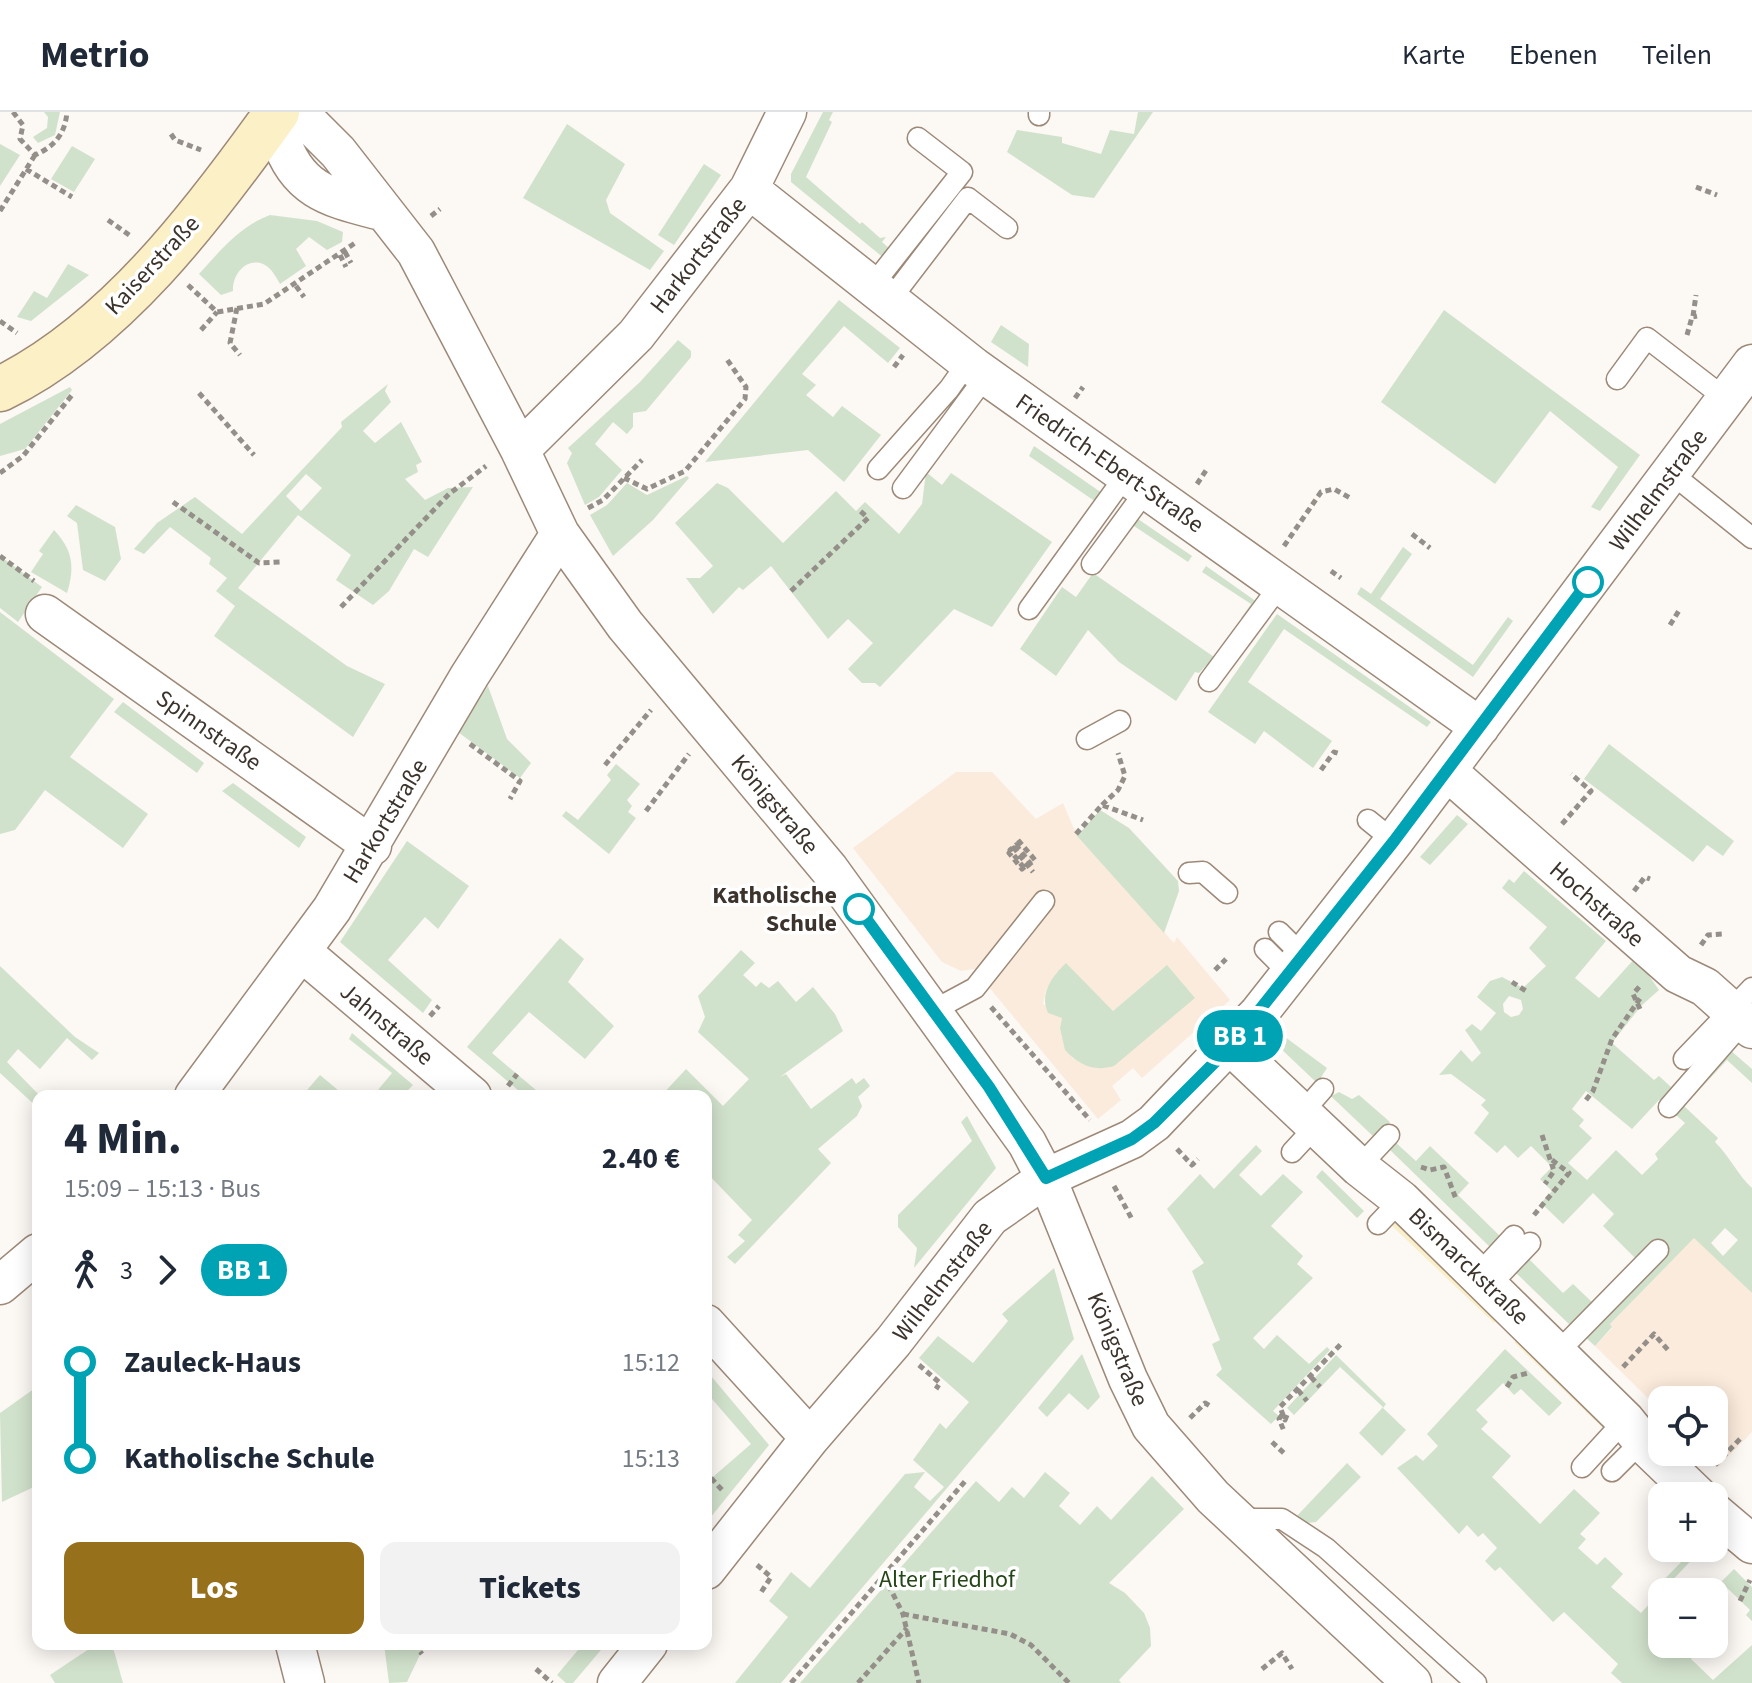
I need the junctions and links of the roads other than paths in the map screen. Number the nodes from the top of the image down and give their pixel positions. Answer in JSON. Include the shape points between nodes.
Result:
{"nodes":[{"id":1,"x":787,"y":112,"type":"edge"},
{"id":2,"x":275,"y":113,"type":"edge"},
{"id":3,"x":918,"y":138,"type":"dead end"},
{"id":4,"x":749,"y":189,"type":"junction"},
{"id":5,"x":1007,"y":228,"type":"dead end"},
{"id":6,"x":881,"y":293,"type":"junction"},
{"id":7,"x":1752,"y":364,"type":"edge"},
{"id":8,"x":977,"y":369,"type":"junction"},
{"id":9,"x":1617,"y":379,"type":"dead end"},
{"id":10,"x":0,"y":389,"type":"edge"},
{"id":11,"x":1726,"y":399,"type":"junction"},
{"id":12,"x":520,"y":450,"type":"junction"},
{"id":13,"x":878,"y":469,"type":"dead end"},
{"id":14,"x":1671,"y":473,"type":"junction"},
{"id":15,"x":1136,"y":482,"type":"junction"},
{"id":16,"x":903,"y":488,"type":"dead end"},
{"id":17,"x":570,"y":523,"type":"junction"},
{"id":18,"x":1752,"y":538,"type":"edge"},
{"id":19,"x":1092,"y":564,"type":"dead end"},
{"id":20,"x":1273,"y":579,"type":"junction"},
{"id":21,"x":44,"y":601,"type":"road end"},
{"id":22,"x":1029,"y":609,"type":"dead end"},
{"id":23,"x":1209,"y":681,"type":"dead end"},
{"id":24,"x":1114,"y":725,"type":"road end"},
{"id":25,"x":1480,"y":727,"type":"junction"},
{"id":26,"x":1087,"y":739,"type":"dead end"},
{"id":27,"x":1447,"y":771,"type":"junction"},
{"id":28,"x":372,"y":846,"type":"junction"},
{"id":29,"x":1189,"y":873,"type":"dead end"},
{"id":30,"x":1227,"y":893,"type":"dead end"},
{"id":31,"x":1044,"y":901,"type":"dead end"},
{"id":32,"x":302,"y":952,"type":"junction"},
{"id":33,"x":934,"y":1010,"type":"junction"},
{"id":34,"x":1744,"y":1012,"type":"edge"},
{"id":35,"x":1231,"y":1046,"type":"junction"},
{"id":36,"x":1684,"y":1059,"type":"dead end"},
{"id":37,"x":198,"y":1090,"type":"edge"},
{"id":38,"x":465,"y":1090,"type":"edge"},
{"id":39,"x":1669,"y":1107,"type":"dead end"},
{"id":40,"x":1389,"y":1135,"type":"dead end"},
{"id":41,"x":1359,"y":1167,"type":"junction"},
{"id":42,"x":1046,"y":1178,"type":"junction"},
{"id":43,"x":1524,"y":1234,"type":"road end"},
{"id":44,"x":1658,"y":1250,"type":"dead end"},
{"id":45,"x":32,"y":1258,"type":"edge"},
{"id":46,"x":1483,"y":1280,"type":"junction"},
{"id":47,"x":0,"y":1285,"type":"edge"},
{"id":48,"x":712,"y":1331,"type":"edge"},
{"id":49,"x":1546,"y":1360,"type":"junction"},
{"id":50,"x":1634,"y":1430,"type":"junction"},
{"id":51,"x":810,"y":1438,"type":"junction"},
{"id":52,"x":1582,"y":1467,"type":"dead end"},
{"id":53,"x":1612,"y":1471,"type":"dead end"},
{"id":54,"x":1705,"y":1482,"type":"edge"},
{"id":55,"x":1239,"y":1519,"type":"junction"},
{"id":56,"x":1728,"y":1524,"type":"edge"},
{"id":57,"x":1752,"y":1544,"type":"edge"},
{"id":58,"x":712,"y":1562,"type":"edge"},
{"id":59,"x":297,"y":1650,"type":"edge"},
{"id":60,"x":643,"y":1650,"type":"edge"},
{"id":61,"x":305,"y":1683,"type":"edge"},
{"id":62,"x":617,"y":1683,"type":"edge"},
{"id":63,"x":1412,"y":1683,"type":"edge"},
{"id":64,"x":1476,"y":1683,"type":"edge"}],
"edges":[{"from":1,"to":4,"type":"street","name":"Harkortstraße"},
{"from":2,"to":10,"type":"main road","name":"Kaiserstraße","via":[[217,195],[96,325]]},
{"from":2,"to":12,"type":"street","name":"Königstraße","via":[[287,154],[310,188],[381,211],[416,252]]},
{"from":3,"to":6,"type":"lane","via":[[962,172]]},
{"from":4,"to":6,"type":"street","name":"Friedrich-Ebert-Straße"},
{"from":4,"to":12,"type":"street","name":"Harkortstraße","via":[[636,335]]},
{"from":5,"to":6,"type":"lane","via":[[968,198]]},
{"from":6,"to":8,"type":"street","name":"Friedrich-Ebert-Straße"},
{"from":7,"to":11,"type":"street","name":"Wilhelmstraße"},
{"from":8,"to":13,"type":"lane","via":[[949,389]]},
{"from":8,"to":15,"type":"street","name":"Friedrich-Ebert-Straße"},
{"from":8,"to":16,"type":"lane"},
{"from":9,"to":11,"type":"lane","via":[[1647,338]]},
{"from":11,"to":14,"type":"street","name":"Wilhelmstraße"},
{"from":12,"to":17,"type":"street","name":"Königstraße"},
{"from":14,"to":18,"type":"lane"},
{"from":14,"to":25,"type":"street","name":"Wilhelmstraße"},
{"from":15,"to":19,"type":"lane"},
{"from":15,"to":20,"type":"street","name":"Friedrich-Ebert-Straße"},
{"from":15,"to":22,"type":"lane"},
{"from":17,"to":28,"type":"street","name":"Harkortstraße","via":[[442,723]]},
{"from":17,"to":33,"type":"street","name":"Königstraße","via":[[625,625],[829,869]]},
{"from":20,"to":23,"type":"lane"},
{"from":20,"to":25,"type":"street","name":"Friedrich-Ebert-Straße"},
{"from":21,"to":28,"type":"street","name":"Spinnstraße"},
{"from":24,"to":26,"type":"lane"},
{"from":25,"to":27,"type":"street","name":"Wilhelmstraße"},
{"from":27,"to":34,"type":"street","name":"Hochstraße","via":[[1678,974]]},
{"from":27,"to":35,"type":"street","name":"Wilhelmstraße","via":[[1381,830],[1284,953]]},
{"from":28,"to":32,"type":"street","name":"Harkortstraße"},
{"from":29,"to":30,"type":"lane","via":[[1203,872]]},
{"from":31,"to":33,"type":"lane","via":[[975,988]]},
{"from":32,"to":37,"type":"street","name":"Harkortstraße"},
{"from":32,"to":38,"type":"street","name":"Jahnstraße"},
{"from":33,"to":42,"type":"street","name":"Königstraße"},
{"from":34,"to":36,"type":"lane"},
{"from":34,"to":39,"type":"lane"},
{"from":35,"to":41,"type":"street","name":"Bismarckstraße"},
{"from":35,"to":42,"type":"street","name":"Wilhelmstraße","via":[[1154,1123],[1114,1148]]},
{"from":40,"to":41,"type":"lane"},
{"from":41,"to":46,"type":"street","name":"Bismarckstraße","via":[[1390,1212]]},
{"from":42,"to":51,"type":"street","name":"Wilhelmstraße","via":[[990,1217]]},
{"from":42,"to":55,"type":"street","name":"Königstraße","via":[[1151,1426],[1187,1471]]},
{"from":43,"to":46,"type":"lane"},
{"from":44,"to":49,"type":"lane"},
{"from":45,"to":47,"type":"street"},
{"from":46,"to":49,"type":"street","name":"Bismarckstraße"},
{"from":48,"to":51,"type":"street"},
{"from":49,"to":50,"type":"street","name":"Bismarckstraße"},
{"from":50,"to":52,"type":"lane"},
{"from":50,"to":53,"type":"lane"},
{"from":50,"to":54,"type":"street","name":"Bismarckstraße"},
{"from":51,"to":58,"type":"street","name":"Wilhelmstraße"},
{"from":55,"to":63,"type":"street","name":"Königstraße"},
{"from":55,"to":64,"type":"lane","via":[[1282,1519],[1326,1548]]},
{"from":56,"to":57,"type":"street"},
{"from":59,"to":61,"type":"street"},
{"from":60,"to":62,"type":"street"}]}
